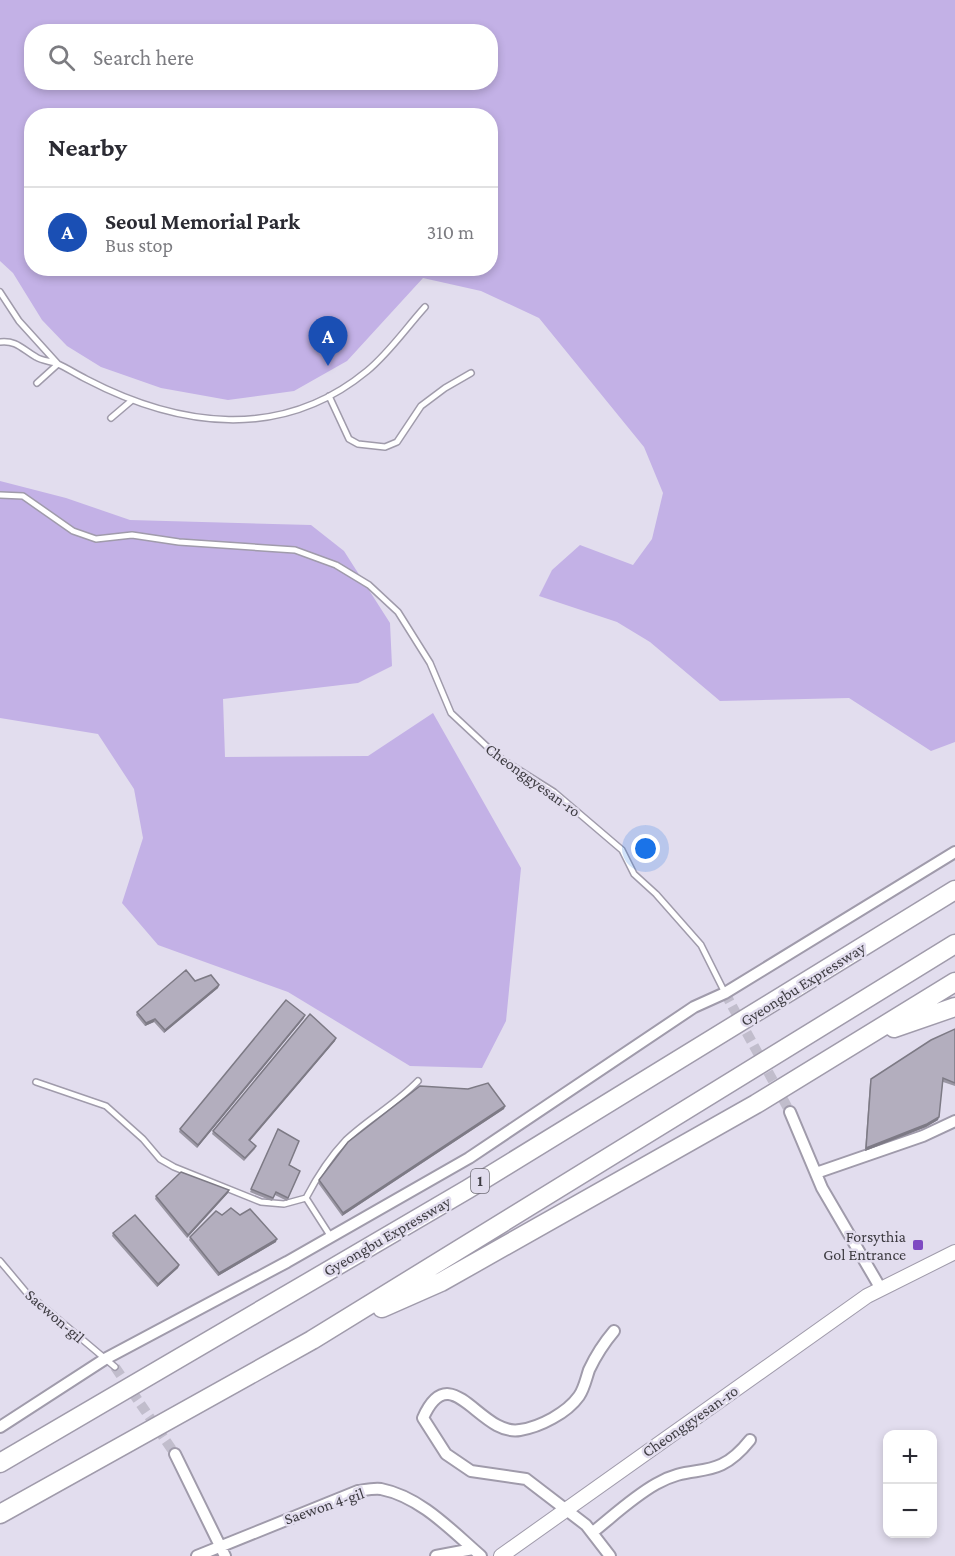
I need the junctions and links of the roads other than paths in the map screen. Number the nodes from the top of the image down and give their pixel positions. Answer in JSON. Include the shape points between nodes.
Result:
{"nodes":[{"id":1,"x":0,"y":292,"type":"edge"},
{"id":2,"x":425,"y":307,"type":"dead end"},
{"id":3,"x":0,"y":342,"type":"edge"},
{"id":4,"x":58,"y":364,"type":"junction"},
{"id":5,"x":471,"y":373,"type":"dead end"},
{"id":6,"x":37,"y":383,"type":"dead end"},
{"id":7,"x":329,"y":396,"type":"junction"},
{"id":8,"x":131,"y":401,"type":"junction"},
{"id":9,"x":111,"y":418,"type":"dead end"},
{"id":10,"x":0,"y":495,"type":"edge"},
{"id":11,"x":955,"y":852,"type":"edge"},
{"id":12,"x":955,"y":890,"type":"edge"},
{"id":13,"x":955,"y":944,"type":"edge"},
{"id":14,"x":955,"y":982,"type":"edge"},
{"id":15,"x":725,"y":993,"type":"junction"},
{"id":16,"x":955,"y":1007,"type":"edge"},
{"id":17,"x":418,"y":1081,"type":"dead end"},
{"id":18,"x":794,"y":1081,"type":"junction"},
{"id":19,"x":36,"y":1082,"type":"dead end"},
{"id":20,"x":789,"y":1112,"type":"tunnel mouth"},
{"id":21,"x":955,"y":1121,"type":"edge"},
{"id":22,"x":816,"y":1173,"type":"junction"},
{"id":23,"x":306,"y":1198,"type":"junction"},
{"id":24,"x":331,"y":1237,"type":"junction"},
{"id":25,"x":955,"y":1252,"type":"edge"},
{"id":26,"x":0,"y":1261,"type":"edge"},
{"id":27,"x":881,"y":1289,"type":"junction"},
{"id":28,"x":614,"y":1332,"type":"dead end"},
{"id":29,"x":312,"y":1340,"type":"junction"},
{"id":30,"x":105,"y":1359,"type":"junction"},
{"id":31,"x":115,"y":1367,"type":"tunnel mouth"},
{"id":32,"x":0,"y":1426,"type":"edge"},
{"id":33,"x":750,"y":1440,"type":"dead end"},
{"id":34,"x":175,"y":1454,"type":"tunnel mouth"},
{"id":35,"x":0,"y":1463,"type":"edge"},
{"id":36,"x":566,"y":1510,"type":"junction"},
{"id":37,"x":0,"y":1514,"type":"edge"},
{"id":38,"x":593,"y":1532,"type":"junction"},
{"id":39,"x":223,"y":1551,"type":"edge"},
{"id":40,"x":477,"y":1552,"type":"edge"},
{"id":41,"x":197,"y":1556,"type":"edge"},
{"id":42,"x":436,"y":1556,"type":"edge"},
{"id":43,"x":501,"y":1556,"type":"edge"},
{"id":44,"x":610,"y":1556,"type":"edge"}],
"edges":[{"from":1,"to":4,"type":"lane"},
{"from":2,"to":7,"type":"lane","via":[[368,371]]},
{"from":3,"to":4,"type":"lane","via":[[16,343],[36,357]]},
{"from":4,"to":6,"type":"lane"},
{"from":4,"to":8,"type":"lane"},
{"from":5,"to":7,"type":"lane","via":[[421,406],[397,442],[385,447],[349,439]]},
{"from":7,"to":8,"type":"lane","via":[[300,409],[243,421],[193,418]]},
{"from":8,"to":9,"type":"lane"},
{"from":10,"to":15,"type":"lane","name":"Cheonggyesan-ro","via":[[23,496],[73,531],[96,539],[132,535],[295,550],[336,565],[369,585],[398,612],[430,663],[451,713],[496,756],[554,792],[622,850],[634,874],[701,945]]},
{"from":11,"to":15,"type":"street"},
{"from":12,"to":35,"type":"highway","name":"Gyeongbu Expressway","number":"1","via":[[468,1189]]},
{"from":13,"to":29,"type":"highway"},
{"from":14,"to":18,"type":"highway"},
{"from":15,"to":24,"type":"street","via":[[694,1007],[469,1158]]},
{"from":16,"to":18,"type":"highway","via":[[896,1027]]},
{"from":17,"to":23,"type":"lane","via":[[402,1098],[347,1139],[320,1171]]},
{"from":18,"to":29,"type":"highway","via":[[441,1281]]},
{"from":19,"to":23,"type":"lane","via":[[106,1106],[160,1159],[174,1167],[261,1202],[284,1203]]},
{"from":20,"to":22,"type":"street"},
{"from":21,"to":22,"type":"street"},
{"from":22,"to":27,"type":"street"},
{"from":23,"to":24,"type":"lane"},
{"from":24,"to":30,"type":"street"},
{"from":25,"to":27,"type":"main road","name":"Cheonggyesan-ro"},
{"from":26,"to":30,"type":"lane","name":"Saewon-gil","via":[[26,1292]]},
{"from":27,"to":36,"type":"main road","name":"Cheonggyesan-ro"},
{"from":28,"to":36,"type":"street","via":[[602,1345],[580,1396],[566,1410],[543,1422],[518,1431],[500,1427],[483,1419],[449,1392],[441,1395],[423,1418],[446,1454],[471,1471],[526,1479]]},
{"from":29,"to":37,"type":"highway"},
{"from":30,"to":31,"type":"lane","name":"Saewon-gil"},
{"from":30,"to":32,"type":"street"},
{"from":33,"to":38,"type":"street","via":[[726,1464],[657,1484]]},
{"from":34,"to":39,"type":"street"},
{"from":36,"to":38,"type":"street"},
{"from":36,"to":43,"type":"main road","name":"Cheonggyesan-ro"},
{"from":38,"to":44,"type":"street"},
{"from":39,"to":40,"type":"street","name":"Saewon 4-gil","via":[[358,1491],[380,1489],[436,1516]]},
{"from":39,"to":41,"type":"street","name":"Saewon 4-gil"},
{"from":40,"to":42,"type":"street"}]}
